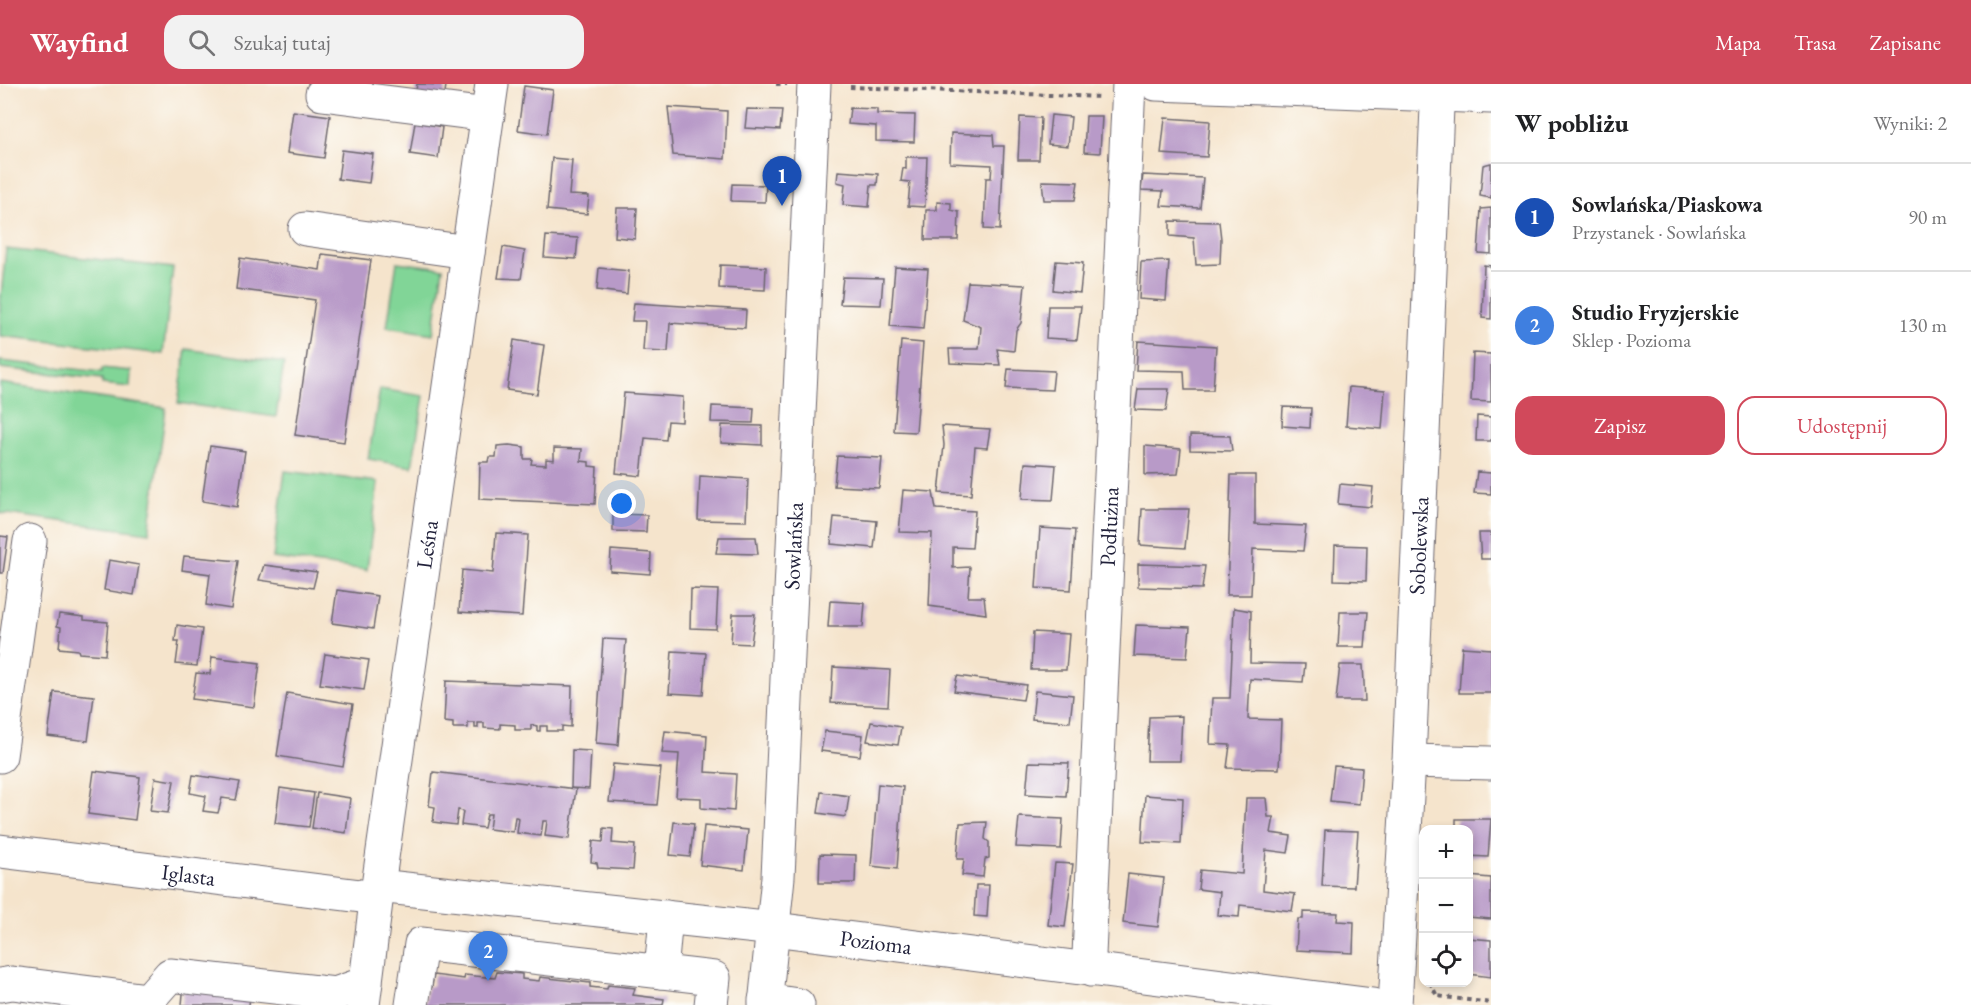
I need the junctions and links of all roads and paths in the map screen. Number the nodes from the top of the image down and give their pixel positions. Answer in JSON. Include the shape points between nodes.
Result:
{"nodes":[{"id":1,"x":814,"y":84,"type":"edge"},
{"id":2,"x":1129,"y":84,"type":"edge"},
{"id":3,"x":1156,"y":84,"type":"edge"},
{"id":4,"x":1283,"y":86,"type":"edge"},
{"id":5,"x":1438,"y":89,"type":"edge"},
{"id":6,"x":322,"y":94,"type":"dead end"},
{"id":7,"x":1491,"y":97,"type":"edge"},
{"id":8,"x":490,"y":100,"type":"edge"},
{"id":9,"x":305,"y":229,"type":"dead end"},
{"id":10,"x":468,"y":252,"type":"junction"},
{"id":11,"x":30,"y":541,"type":"dead end"},
{"id":12,"x":0,"y":756,"type":"edge"},
{"id":13,"x":1409,"y":761,"type":"junction"},
{"id":14,"x":1491,"y":763,"type":"edge"},
{"id":15,"x":0,"y":851,"type":"edge"},
{"id":16,"x":378,"y":892,"type":"junction"},
{"id":17,"x":666,"y":917,"type":"junction"},
{"id":18,"x":774,"y":929,"type":"junction"},
{"id":19,"x":1091,"y":970,"type":"junction"},
{"id":20,"x":661,"y":972,"type":"junction"},
{"id":21,"x":0,"y":985,"type":"edge"},
{"id":22,"x":1432,"y":987,"type":"edge"},
{"id":23,"x":365,"y":994,"type":"edge"},
{"id":24,"x":765,"y":1003,"type":"edge"},
{"id":25,"x":1491,"y":1003,"type":"edge"},
{"id":26,"x":412,"y":1005,"type":"edge"},
{"id":27,"x":711,"y":1005,"type":"edge"},
{"id":28,"x":798,"y":1005,"type":"edge"},
{"id":29,"x":1373,"y":1005,"type":"edge"},
{"id":30,"x":1395,"y":1005,"type":"edge"}],
"edges":[{"from":1,"to":18,"type":"street","name":"Sowlańska"},
{"from":2,"to":19,"type":"street","name":"Podłużna"},
{"from":3,"to":4,"type":"street"},
{"from":4,"to":5,"type":"street"},
{"from":5,"to":7,"type":"street"},
{"from":5,"to":13,"type":"street","name":"Sobolewska"},
{"from":6,"to":8,"type":"street"},
{"from":8,"to":10,"type":"street","name":"Leśna"},
{"from":9,"to":10,"type":"street"},
{"from":10,"to":16,"type":"street","name":"Leśna"},
{"from":11,"to":12,"type":"street"},
{"from":13,"to":14,"type":"street"},
{"from":13,"to":30,"type":"street","name":"Sobolewska"},
{"from":15,"to":16,"type":"street","name":"Iglasta"},
{"from":16,"to":17,"type":"street","name":"Pozioma"},
{"from":16,"to":23,"type":"street","name":"Leśna"},
{"from":17,"to":18,"type":"street","name":"Pozioma"},
{"from":17,"to":20,"type":"street"},
{"from":18,"to":19,"type":"street","name":"Pozioma"},
{"from":18,"to":24,"type":"street","name":"Sowlańska"},
{"from":19,"to":29,"type":"street","name":"Pozioma"},
{"from":20,"to":26,"type":"street","via":[[421,944]]},
{"from":20,"to":27,"type":"street","via":[[714,978]]},
{"from":21,"to":23,"type":"street","via":[[12,983],[148,1000],[170,975]]},
{"from":22,"to":25,"type":"path","via":[[1437,996]]},
{"from":24,"to":28,"type":"street"}]}
